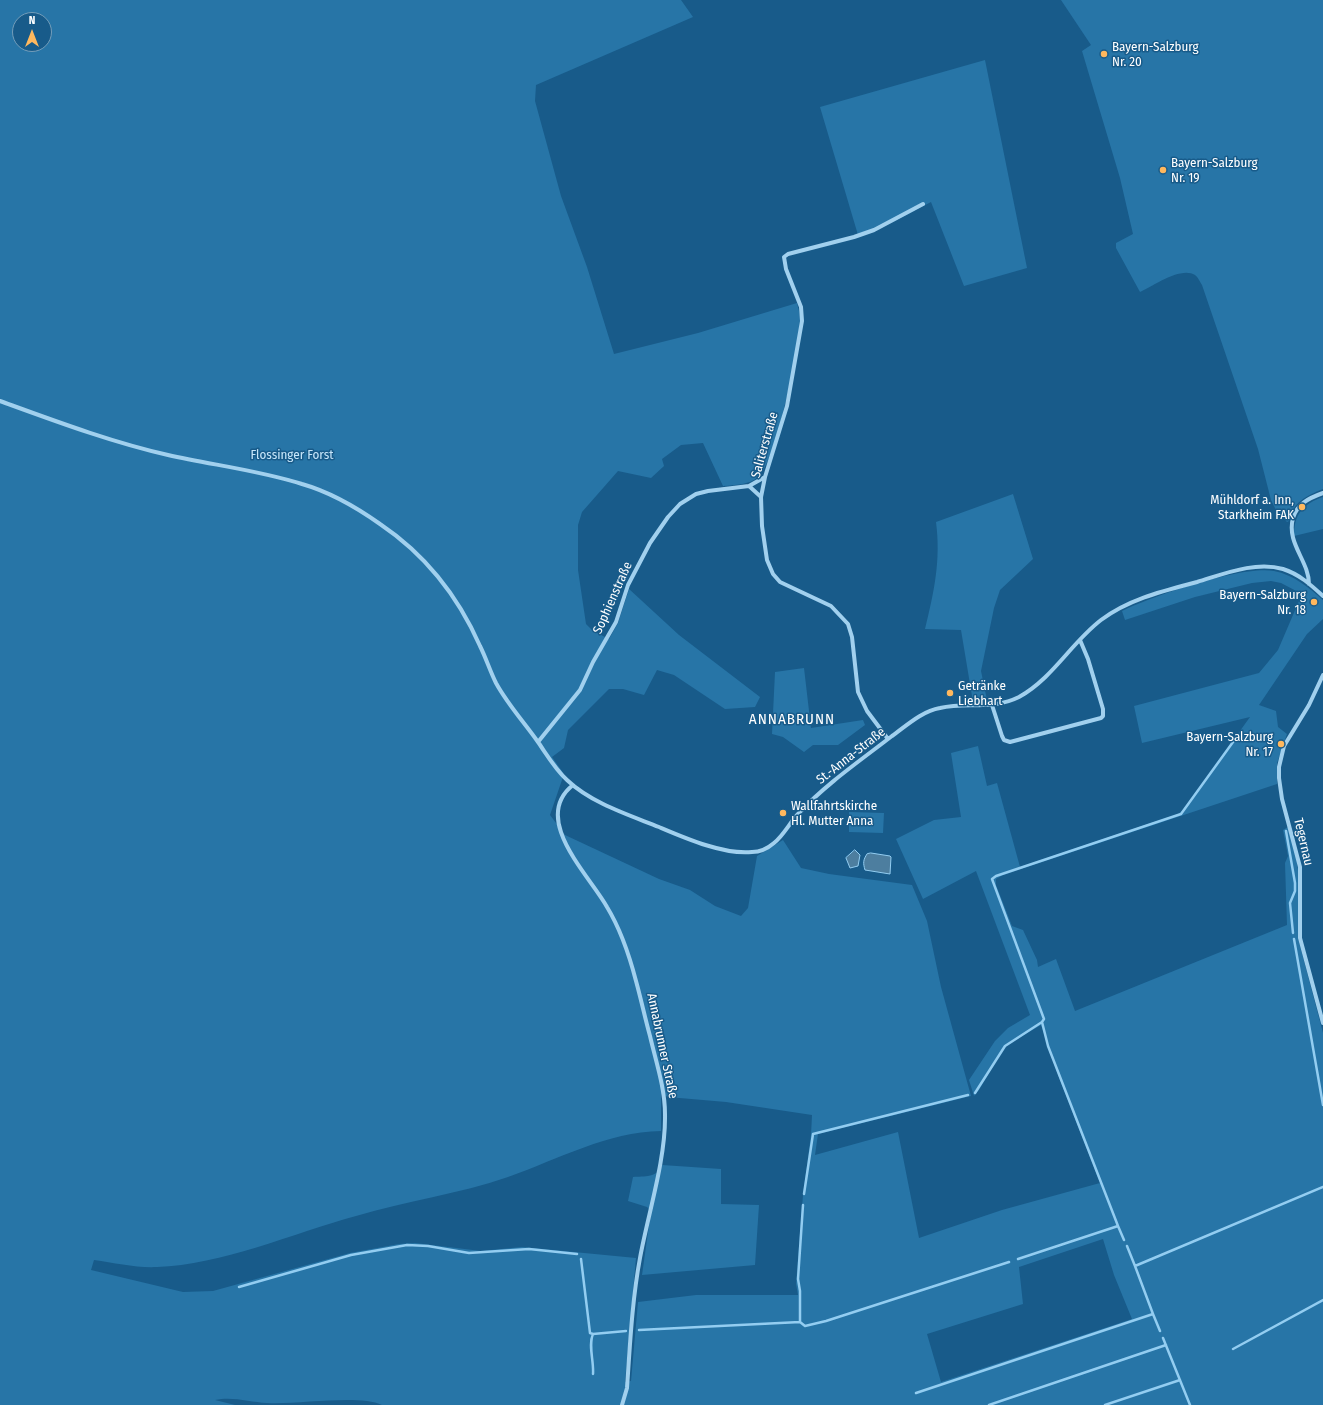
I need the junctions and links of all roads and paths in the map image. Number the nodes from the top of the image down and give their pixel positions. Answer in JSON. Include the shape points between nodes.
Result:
{"nodes":[{"id":1,"x":923,"y":204,"type":"dead end"},
{"id":2,"x":0,"y":401,"type":"edge"},
{"id":3,"x":765,"y":477,"type":"junction"},
{"id":4,"x":749,"y":486,"type":"junction"},
{"id":5,"x":1323,"y":493,"type":"edge"},
{"id":6,"x":761,"y":497,"type":"junction"},
{"id":7,"x":1309,"y":584,"type":"junction"},
{"id":8,"x":1323,"y":596,"type":"edge"},
{"id":9,"x":1080,"y":640,"type":"junction"},
{"id":10,"x":1323,"y":675,"type":"edge"},
{"id":11,"x":992,"y":705,"type":"junction"},
{"id":12,"x":888,"y":739,"type":"junction"},
{"id":13,"x":538,"y":742,"type":"junction"},
{"id":14,"x":573,"y":785,"type":"junction"},
{"id":15,"x":1323,"y":1023,"type":"edge"},
{"id":16,"x":622,"y":1405,"type":"edge"}],
"edges":[{"from":1,"to":3,"type":"street","name":"Saliterstraße","via":[[874,230],[785,255],[784,261],[801,307],[802,321],[787,406]]},
{"from":2,"to":13,"type":"street","name":"St.-Anna-Straße","via":[[126,444],[302,484],[345,502],[367,515],[416,553],[448,588],[480,644],[494,679]]},
{"from":3,"to":4,"type":"street","name":"Sophienstraße"},
{"from":3,"to":6,"type":"street","name":"Saliterstraße"},
{"from":4,"to":6,"type":"street"},
{"from":4,"to":13,"type":"street","name":"Sophienstraße","via":[[696,494],[680,504],[668,517],[650,543],[628,585],[616,622],[580,690]]},
{"from":5,"to":7,"type":"street","via":[[1303,502],[1292,520],[1292,538],[1308,574]]},
{"from":6,"to":12,"type":"street","name":"Saliterstraße","via":[[765,550],[773,574],[786,586],[831,606],[848,624],[852,637],[858,692],[867,711]]},
{"from":7,"to":8,"type":"street"},
{"from":7,"to":9,"type":"street","name":"St.-Anna-Straße","via":[[1283,569],[1256,567],[1233,571],[1135,601],[1115,610]]},
{"from":9,"to":11,"type":"street","name":"St.-Anna-Straße","via":[[1038,684],[1012,700]]},
{"from":9,"to":11,"type":"street","via":[[1103,709],[1101,718],[1010,742],[1002,736]]},
{"from":10,"to":15,"type":"street","name":"Tegernau","via":[[1284,746],[1279,778],[1300,867],[1300,938]]},
{"from":11,"to":12,"type":"street","name":"St.-Anna-Straße","via":[[939,708],[917,718]]},
{"from":12,"to":14,"type":"street","name":"St.-Anna-Straße","via":[[828,786],[799,813],[776,842],[755,852],[726,850],[678,835],[616,810]]},
{"from":13,"to":14,"type":"street","name":"St.-Anna-Straße","via":[[555,767]]},
{"from":14,"to":16,"type":"street","name":"Annabrunner Straße","via":[[566,791],[559,805],[559,828],[567,847],[606,905],[625,941],[664,1098],[665,1133],[640,1260],[628,1388]]}]}
